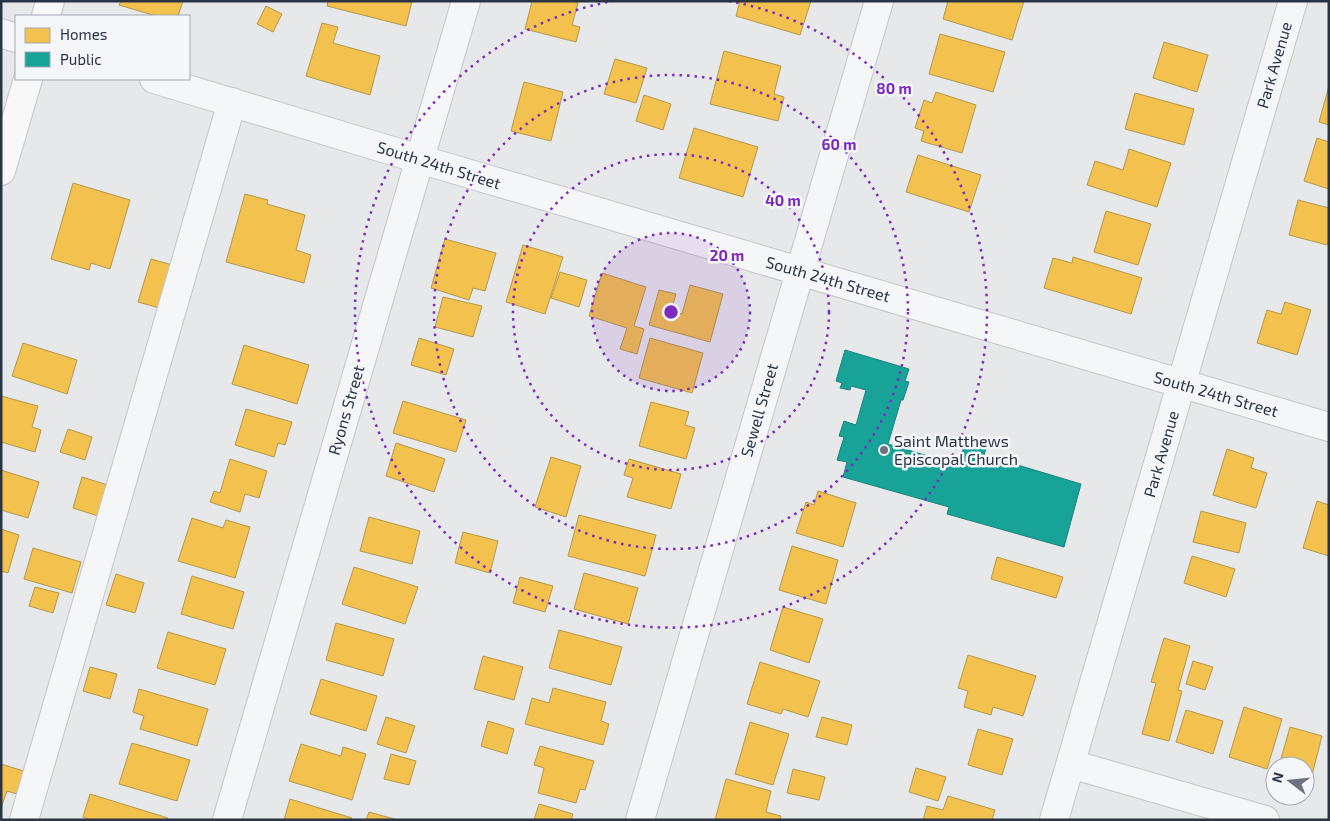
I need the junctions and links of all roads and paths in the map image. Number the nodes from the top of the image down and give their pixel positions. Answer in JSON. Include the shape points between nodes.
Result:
{"nodes":[{"id":1,"x":50,"y":1,"type":"edge"},
{"id":2,"x":466,"y":1,"type":"edge"},
{"id":3,"x":879,"y":1,"type":"edge"},
{"id":4,"x":1293,"y":1,"type":"edge"},
{"id":5,"x":46,"y":15,"type":"edge"},
{"id":6,"x":1,"y":33,"type":"edge"},
{"id":7,"x":15,"y":38,"type":"edge"},
{"id":8,"x":28,"y":80,"type":"edge"},
{"id":9,"x":157,"y":80,"type":"edge"},
{"id":10,"x":232,"y":102,"type":"junction"},
{"id":11,"x":419,"y":159,"type":"junction"},
{"id":12,"x":1,"y":171,"type":"edge"},
{"id":13,"x":800,"y":271,"type":"junction"},
{"id":14,"x":1181,"y":383,"type":"junction"},
{"id":15,"x":1329,"y":427,"type":"edge"},
{"id":16,"x":1071,"y":764,"type":"junction"},
{"id":17,"x":24,"y":820,"type":"edge"},
{"id":18,"x":228,"y":820,"type":"edge"},
{"id":19,"x":640,"y":820,"type":"edge"},
{"id":20,"x":1054,"y":820,"type":"edge"},
{"id":21,"x":1265,"y":820,"type":"edge"}],
"edges":[{"from":1,"to":5,"type":"main road"},
{"from":2,"to":11,"type":"street","name":"Ryons Street"},
{"from":3,"to":13,"type":"street","name":"Sewell Street"},
{"from":4,"to":14,"type":"street","name":"Park Avenue"},
{"from":6,"to":7,"type":"street"},
{"from":8,"to":12,"type":"main road"},
{"from":9,"to":10,"type":"street","name":"South 24th Street"},
{"from":10,"to":11,"type":"street","name":"South 24th Street"},
{"from":10,"to":17,"type":"street"},
{"from":11,"to":13,"type":"street","name":"South 24th Street"},
{"from":11,"to":18,"type":"street","name":"Ryons Street"},
{"from":13,"to":14,"type":"street","name":"South 24th Street"},
{"from":13,"to":19,"type":"street","name":"Sewell Street"},
{"from":14,"to":15,"type":"street","name":"South 24th Street"},
{"from":14,"to":16,"type":"street","name":"Park Avenue"},
{"from":16,"to":20,"type":"street","name":"Park Avenue"},
{"from":16,"to":21,"type":"street"}]}
